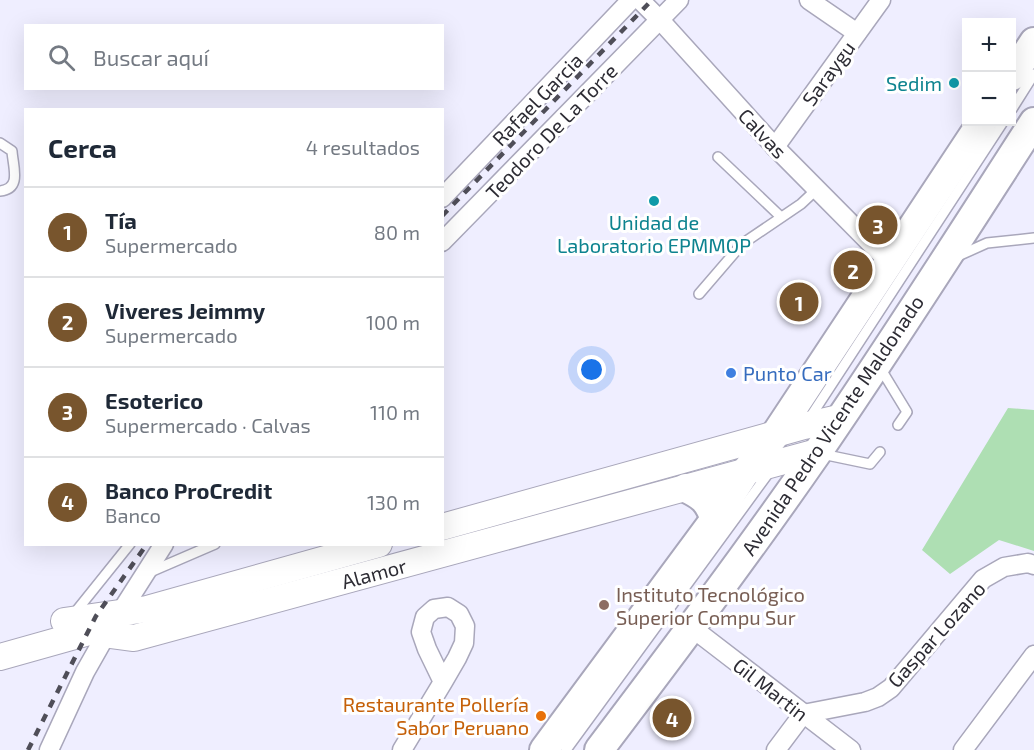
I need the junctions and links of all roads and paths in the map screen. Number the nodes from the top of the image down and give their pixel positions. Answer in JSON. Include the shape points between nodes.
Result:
{"nodes":[{"id":1,"x":631,"y":0,"type":"edge"},
{"id":2,"x":640,"y":0,"type":"edge"},
{"id":3,"x":679,"y":0,"type":"edge"},
{"id":4,"x":809,"y":0,"type":"edge"},
{"id":5,"x":881,"y":0,"type":"edge"},
{"id":6,"x":660,"y":20,"type":"junction"},
{"id":7,"x":857,"y":33,"type":"junction"},
{"id":8,"x":1034,"y":42,"type":"edge"},
{"id":9,"x":1014,"y":72,"type":"edge"},
{"id":10,"x":1034,"y":74,"type":"edge"},
{"id":11,"x":1016,"y":101,"type":"edge"},
{"id":12,"x":1034,"y":122,"type":"edge"},
{"id":13,"x":979,"y":126,"type":"edge"},
{"id":14,"x":1000,"y":126,"type":"edge"},
{"id":15,"x":0,"y":143,"type":"edge"},
{"id":16,"x":775,"y":147,"type":"junction"},
{"id":17,"x":718,"y":157,"type":"dead end"},
{"id":18,"x":817,"y":189,"type":"junction"},
{"id":19,"x":0,"y":191,"type":"edge"},
{"id":20,"x":444,"y":196,"type":"edge"},
{"id":21,"x":781,"y":217,"type":"junction"},
{"id":22,"x":1034,"y":238,"type":"edge"},
{"id":23,"x":444,"y":240,"type":"edge"},
{"id":24,"x":890,"y":263,"type":"junction"},
{"id":25,"x":942,"y":264,"type":"junction"},
{"id":26,"x":699,"y":294,"type":"dead end"},
{"id":27,"x":877,"y":363,"type":"junction"},
{"id":28,"x":898,"y":425,"type":"dead end"},
{"id":29,"x":792,"y":445,"type":"junction"},
{"id":30,"x":880,"y":452,"type":"dead end"},
{"id":31,"x":747,"y":471,"type":"junction"},
{"id":32,"x":686,"y":488,"type":"junction"},
{"id":33,"x":715,"y":519,"type":"junction"},
{"id":34,"x":444,"y":527,"type":"edge"},
{"id":35,"x":128,"y":546,"type":"edge"},
{"id":36,"x":163,"y":546,"type":"edge"},
{"id":37,"x":210,"y":546,"type":"edge"},
{"id":38,"x":372,"y":546,"type":"edge"},
{"id":39,"x":1034,"y":565,"type":"edge"},
{"id":40,"x":145,"y":574,"type":"junction"},
{"id":41,"x":69,"y":620,"type":"junction"},
{"id":42,"x":112,"y":624,"type":"junction"},
{"id":43,"x":691,"y":627,"type":"junction"},
{"id":44,"x":0,"y":639,"type":"edge"},
{"id":45,"x":1034,"y":655,"type":"edge"},
{"id":46,"x":0,"y":657,"type":"edge"},
{"id":47,"x":443,"y":682,"type":"dead end"},
{"id":48,"x":803,"y":714,"type":"junction"},
{"id":49,"x":49,"y":750,"type":"edge"},
{"id":50,"x":402,"y":750,"type":"edge"},
{"id":51,"x":544,"y":750,"type":"edge"},
{"id":52,"x":566,"y":750,"type":"edge"},
{"id":53,"x":599,"y":750,"type":"edge"},
{"id":54,"x":776,"y":750,"type":"edge"},
{"id":55,"x":851,"y":750,"type":"edge"},
{"id":56,"x":963,"y":750,"type":"edge"}],
"edges":[{"from":1,"to":20,"type":"street","name":"Rafael Garcia"},
{"from":2,"to":6,"type":"street","name":"Calvas"},
{"from":3,"to":6,"type":"street"},
{"from":4,"to":7,"type":"street"},
{"from":5,"to":7,"type":"street","name":"Saraygu"},
{"from":6,"to":16,"type":"street","name":"Calvas"},
{"from":6,"to":23,"type":"street","name":"Teodoro De La Torre"},
{"from":7,"to":16,"type":"street","name":"Saraygu"},
{"from":8,"to":9,"type":"main road"},
{"from":10,"to":11,"type":"lane"},
{"from":12,"to":25,"type":"main road","name":"Avenida Pedro Vicente Maldonado"},
{"from":13,"to":24,"type":"main road","name":"Avenida Pedro Vicente Maldonado"},
{"from":14,"to":29,"type":"lane"},
{"from":15,"to":19,"type":"lane","via":[[12,151],[14,183],[12,188]]},
{"from":16,"to":18,"type":"street","name":"Calvas"},
{"from":17,"to":21,"type":"lane"},
{"from":18,"to":21,"type":"lane"},
{"from":18,"to":24,"type":"street","name":"Calvas"},
{"from":21,"to":26,"type":"lane","via":[[742,244]]},
{"from":22,"to":25,"type":"lane","via":[[987,243]]},
{"from":24,"to":29,"type":"main road","name":"Avenida Pedro Vicente Maldonado"},
{"from":25,"to":27,"type":"main road","name":"Avenida Pedro Vicente Maldonado"},
{"from":27,"to":28,"type":"lane","via":[[907,412]]},
{"from":27,"to":29,"type":"main road","name":"Avenida Pedro Vicente Maldonado","via":[[839,418]]},
{"from":29,"to":30,"type":"lane","via":[[870,464]]},
{"from":29,"to":31,"type":"main road","name":"Avenida Pedro Vicente Maldonado"},
{"from":29,"to":34,"type":"street"},
{"from":29,"to":43,"type":"main road","name":"Avenida Pedro Vicente Maldonado"},
{"from":29,"to":52,"type":"lane"},
{"from":31,"to":32,"type":"street","name":"Alamor"},
{"from":31,"to":33,"type":"main road","name":"Avenida Pedro Vicente Maldonado"},
{"from":32,"to":33,"type":"main road","via":[[699,494]]},
{"from":32,"to":42,"type":"street","name":"Alamor","via":[[134,638]]},
{"from":33,"to":51,"type":"main road","name":"Avenida Pedro Vicente Maldonado"},
{"from":35,"to":41,"type":"lane"},
{"from":36,"to":40,"type":"street"},
{"from":37,"to":40,"type":"lane"},
{"from":38,"to":42,"type":"street","name":"Alamor","via":[[147,609]]},
{"from":39,"to":48,"type":"street","name":"Gaspar Lozano","via":[[1004,567],[983,579],[891,688],[878,697]]},
{"from":40,"to":42,"type":"street"},
{"from":41,"to":42,"type":"street","name":"Alamor"},
{"from":41,"to":44,"type":"street","name":"Alamor"},
{"from":42,"to":46,"type":"street","name":"Alamor"},
{"from":42,"to":49,"type":"street"},
{"from":43,"to":48,"type":"street","name":"Gil Martin"},
{"from":43,"to":53,"type":"main road","name":"Avenida Pedro Vicente Maldonado"},
{"from":45,"to":56,"type":"street"},
{"from":47,"to":50,"type":"street"},
{"from":48,"to":54,"type":"street"},
{"from":48,"to":55,"type":"street","name":"Gil Martin"}]}
